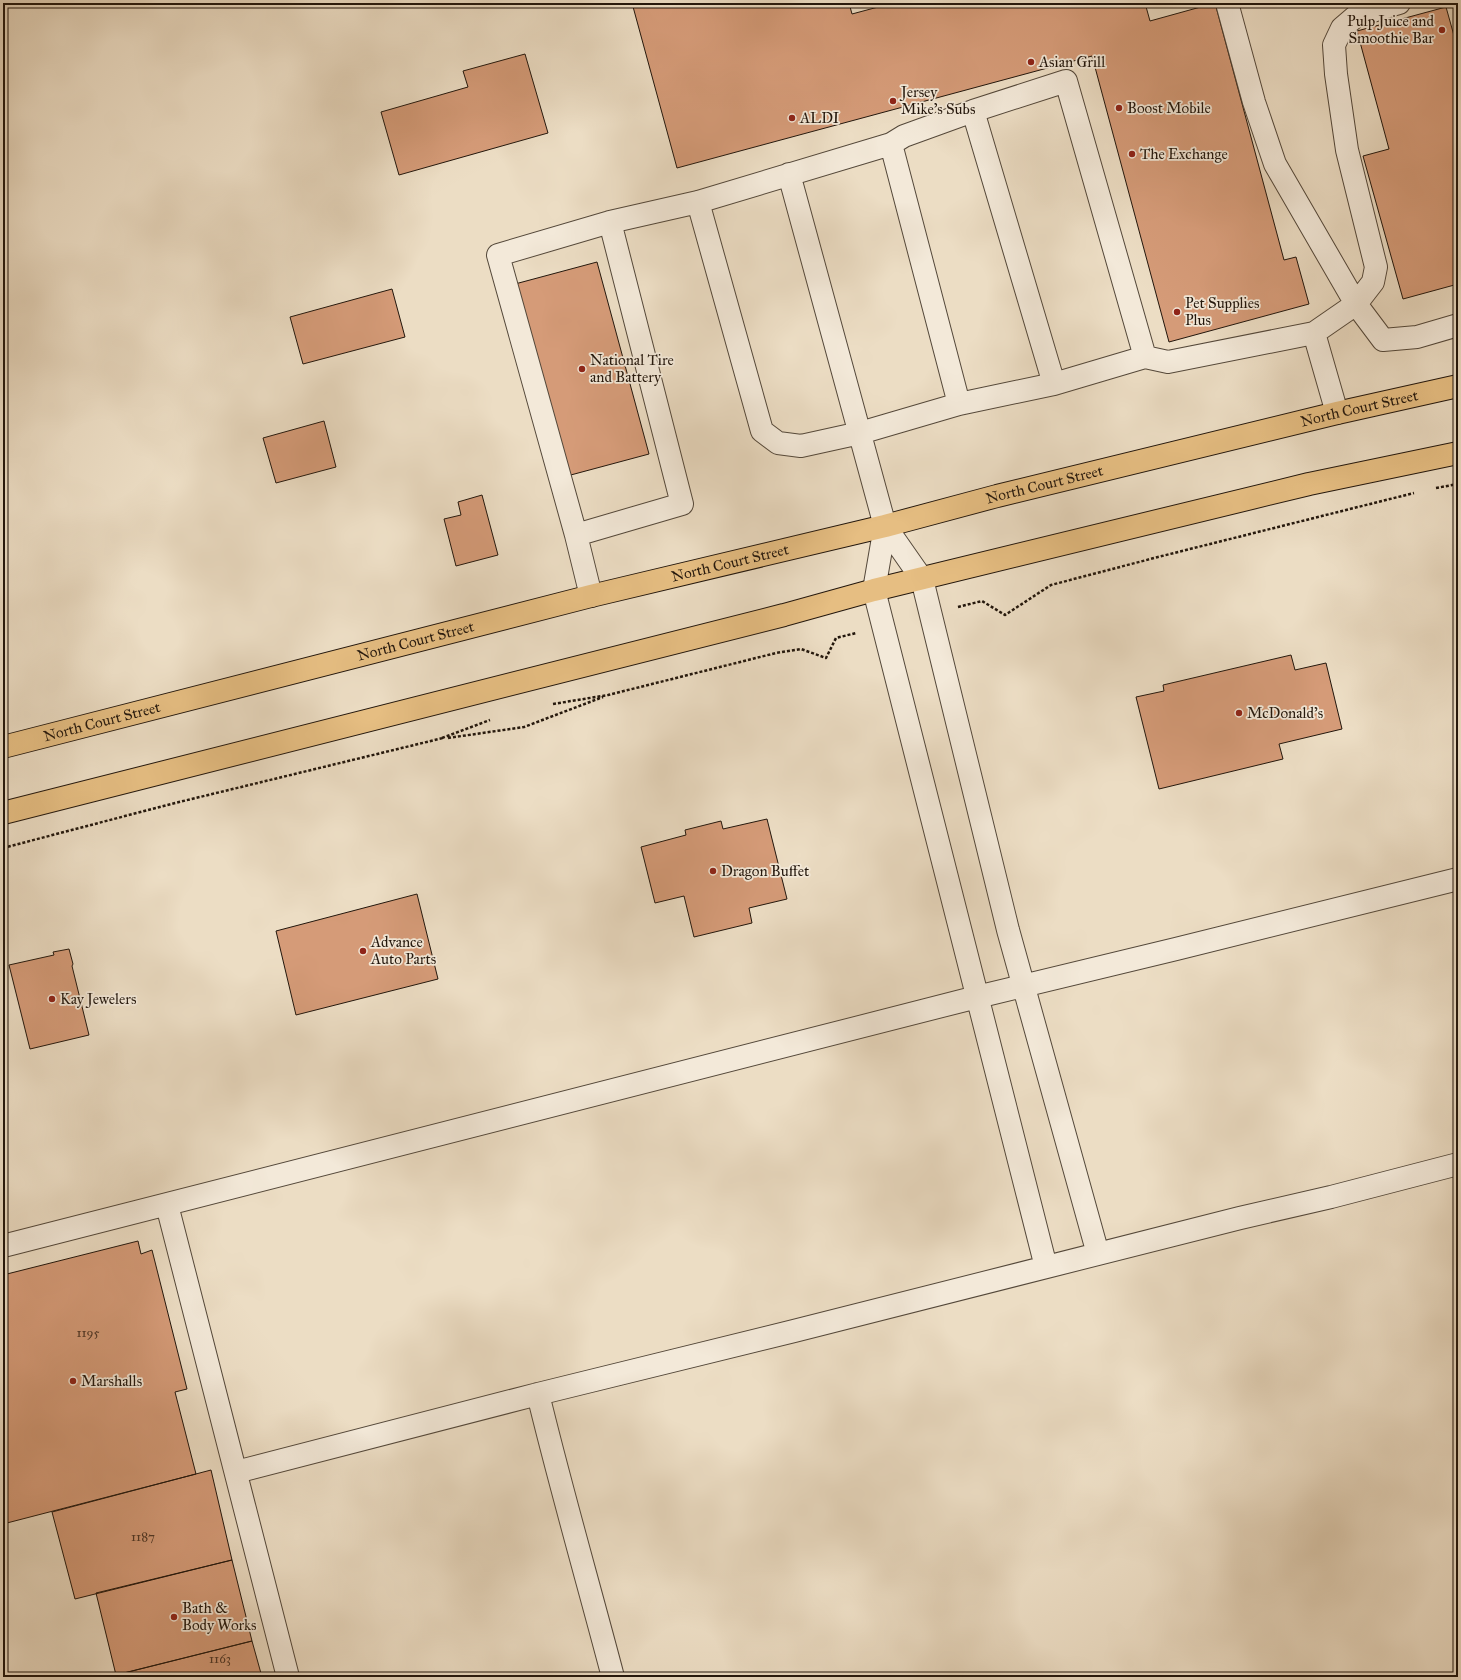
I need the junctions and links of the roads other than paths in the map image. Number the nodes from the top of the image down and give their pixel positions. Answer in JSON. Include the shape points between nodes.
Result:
{"nodes":[{"id":1,"x":1227,"y":3,"type":"edge"},
{"id":2,"x":1399,"y":3,"type":"edge"},
{"id":3,"x":973,"y":111,"type":"junction"},
{"id":4,"x":891,"y":144,"type":"junction"},
{"id":5,"x":789,"y":174,"type":"junction"},
{"id":6,"x":698,"y":202,"type":"junction"},
{"id":7,"x":610,"y":222,"type":"junction"},
{"id":8,"x":1356,"y":304,"type":"junction"},
{"id":9,"x":1458,"y":325,"type":"edge"},
{"id":10,"x":1314,"y":333,"type":"junction"},
{"id":11,"x":1145,"y":357,"type":"junction"},
{"id":12,"x":1054,"y":384,"type":"junction"},
{"id":13,"x":1458,"y":386,"type":"edge"},
{"id":14,"x":959,"y":404,"type":"junction"},
{"id":15,"x":1337,"y":413,"type":"junction"},
{"id":16,"x":860,"y":433,"type":"junction"},
{"id":17,"x":1458,"y":453,"type":"edge"},
{"id":18,"x":885,"y":526,"type":"junction"},
{"id":19,"x":576,"y":535,"type":"junction"},
{"id":20,"x":922,"y":579,"type":"junction"},
{"id":21,"x":874,"y":590,"type":"junction"},
{"id":22,"x":591,"y":596,"type":"junction"},
{"id":23,"x":3,"y":747,"type":"edge"},
{"id":24,"x":3,"y":813,"type":"edge"},
{"id":25,"x":1458,"y":878,"type":"edge"},
{"id":26,"x":1024,"y":986,"type":"junction"},
{"id":27,"x":977,"y":997,"type":"junction"},
{"id":28,"x":1458,"y":1164,"type":"edge"},
{"id":29,"x":167,"y":1205,"type":"junction"},
{"id":30,"x":3,"y":1246,"type":"edge"},
{"id":31,"x":1098,"y":1254,"type":"junction"},
{"id":32,"x":1046,"y":1267,"type":"junction"},
{"id":33,"x":538,"y":1394,"type":"junction"},
{"id":34,"x":236,"y":1472,"type":"junction"},
{"id":35,"x":288,"y":1677,"type":"edge"},
{"id":36,"x":612,"y":1677,"type":"edge"}],
"edges":[{"from":1,"to":8,"type":"lane","via":[[1254,102],[1276,164]]},
{"from":2,"to":8,"type":"lane","via":[[1356,16],[1342,28],[1334,45],[1347,150],[1376,267],[1373,282]]},
{"from":3,"to":4,"type":"lane","via":[[904,136]]},
{"from":3,"to":11,"type":"lane","via":[[1066,81]]},
{"from":3,"to":12,"type":"lane"},
{"from":4,"to":5,"type":"lane"},
{"from":4,"to":14,"type":"lane"},
{"from":5,"to":6,"type":"lane"},
{"from":5,"to":16,"type":"lane"},
{"from":6,"to":7,"type":"lane"},
{"from":6,"to":16,"type":"lane","via":[[762,431],[778,443],[801,446]]},
{"from":7,"to":19,"type":"lane","via":[[682,504]]},
{"from":7,"to":19,"type":"lane","via":[[498,255]]},
{"from":8,"to":9,"type":"lane","via":[[1383,340],[1417,338]]},
{"from":8,"to":10,"type":"lane"},
{"from":10,"to":11,"type":"lane","via":[[1168,362]]},
{"from":10,"to":15,"type":"lane"},
{"from":11,"to":12,"type":"lane"},
{"from":12,"to":14,"type":"lane"},
{"from":13,"to":15,"type":"main road","name":"North Court Street"},
{"from":14,"to":16,"type":"lane"},
{"from":15,"to":18,"type":"main road","name":"North Court Street"},
{"from":16,"to":18,"type":"lane"},
{"from":17,"to":20,"type":"main road","via":[[1309,484]]},
{"from":18,"to":20,"type":"lane"},
{"from":18,"to":21,"type":"lane"},
{"from":18,"to":22,"type":"main road","name":"North Court Street"},
{"from":19,"to":22,"type":"lane"},
{"from":20,"to":21,"type":"main road"},
{"from":20,"to":26,"type":"lane"},
{"from":21,"to":24,"type":"main road"},
{"from":21,"to":27,"type":"lane"},
{"from":22,"to":23,"type":"main road","name":"North Court Street"},
{"from":25,"to":26,"type":"lane"},
{"from":26,"to":27,"type":"lane"},
{"from":26,"to":31,"type":"lane"},
{"from":27,"to":29,"type":"lane"},
{"from":27,"to":32,"type":"lane"},
{"from":28,"to":31,"type":"lane"},
{"from":29,"to":30,"type":"lane"},
{"from":29,"to":34,"type":"lane"},
{"from":31,"to":32,"type":"lane"},
{"from":32,"to":33,"type":"lane"},
{"from":33,"to":34,"type":"lane"},
{"from":33,"to":36,"type":"lane"},
{"from":34,"to":35,"type":"lane"}]}
